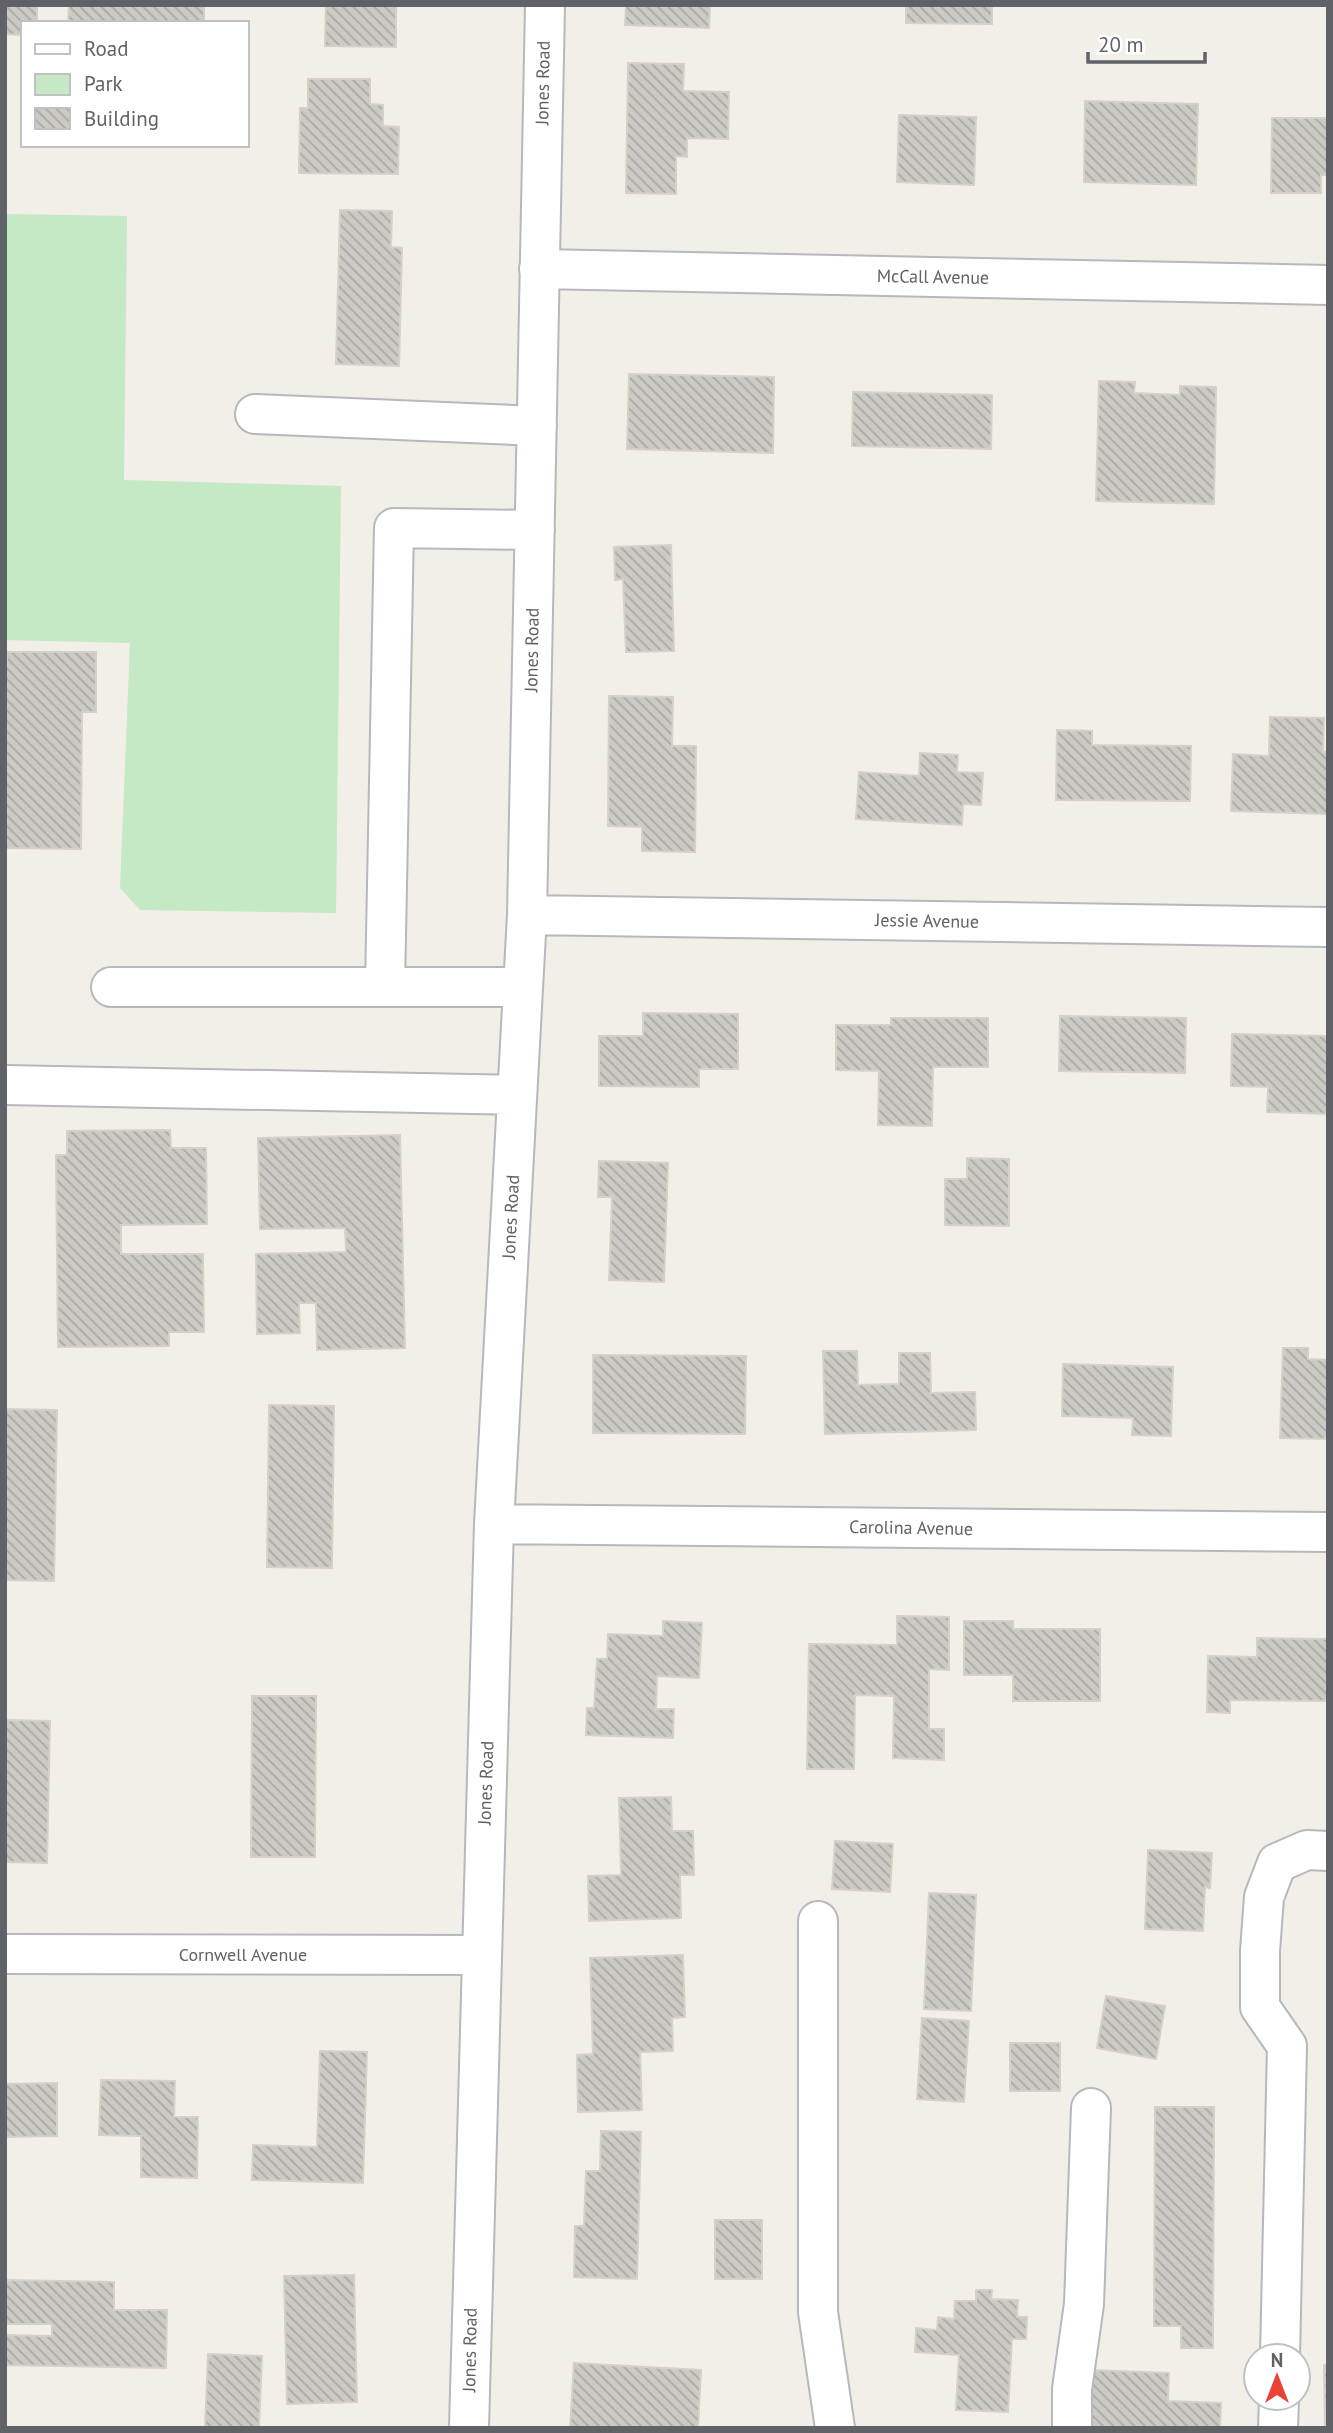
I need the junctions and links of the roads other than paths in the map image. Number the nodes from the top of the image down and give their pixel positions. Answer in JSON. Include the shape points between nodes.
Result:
{"nodes":[{"id":1,"x":545,"y":5,"type":"edge"},
{"id":2,"x":539,"y":269,"type":"junction"},
{"id":3,"x":1328,"y":285,"type":"edge"},
{"id":4,"x":255,"y":414,"type":"dead end"},
{"id":5,"x":537,"y":426,"type":"junction"},
{"id":6,"x":535,"y":530,"type":"junction"},
{"id":7,"x":527,"y":915,"type":"junction"},
{"id":8,"x":1328,"y":927,"type":"edge"},
{"id":9,"x":111,"y":987,"type":"dead end"},
{"id":10,"x":385,"y":987,"type":"junction"},
{"id":11,"x":523,"y":987,"type":"junction"},
{"id":12,"x":5,"y":1085,"type":"edge"},
{"id":13,"x":517,"y":1095,"type":"junction"},
{"id":14,"x":494,"y":1524,"type":"junction"},
{"id":15,"x":1328,"y":1532,"type":"edge"},
{"id":16,"x":1328,"y":1851,"type":"edge"},
{"id":17,"x":818,"y":1922,"type":"dead end"},
{"id":18,"x":5,"y":1954,"type":"edge"},
{"id":19,"x":480,"y":1955,"type":"junction"},
{"id":20,"x":1091,"y":2108,"type":"dead end"},
{"id":21,"x":1280,"y":2342,"type":"edge"},
{"id":22,"x":469,"y":2428,"type":"edge"},
{"id":23,"x":835,"y":2428,"type":"edge"},
{"id":24,"x":1072,"y":2428,"type":"edge"}],
"edges":[{"from":1,"to":2,"type":"street","name":"Jones Road"},
{"from":2,"to":3,"type":"street","name":"McCall Avenue"},
{"from":2,"to":5,"type":"street","name":"Jones Road"},
{"from":4,"to":5,"type":"street"},
{"from":5,"to":6,"type":"street","name":"Jones Road"},
{"from":6,"to":7,"type":"street","name":"Jones Road"},
{"from":6,"to":10,"type":"street","via":[[394,528]]},
{"from":7,"to":8,"type":"street","name":"Jessie Avenue"},
{"from":7,"to":11,"type":"street","name":"Jones Road"},
{"from":9,"to":10,"type":"street"},
{"from":10,"to":11,"type":"street"},
{"from":11,"to":13,"type":"street","name":"Jones Road"},
{"from":12,"to":13,"type":"street"},
{"from":13,"to":14,"type":"street","name":"Jones Road"},
{"from":14,"to":15,"type":"street","name":"Carolina Avenue"},
{"from":14,"to":19,"type":"street","name":"Jones Road"},
{"from":16,"to":21,"type":"street","via":[[1307,1850],[1277,1863],[1264,1897],[1260,2007],[1287,2046]]},
{"from":17,"to":23,"type":"street","via":[[818,2312]]},
{"from":18,"to":19,"type":"street","name":"Cornwell Avenue"},
{"from":19,"to":22,"type":"street","name":"Jones Road"},
{"from":20,"to":24,"type":"street","via":[[1084,2304],[1072,2389]]}]}
